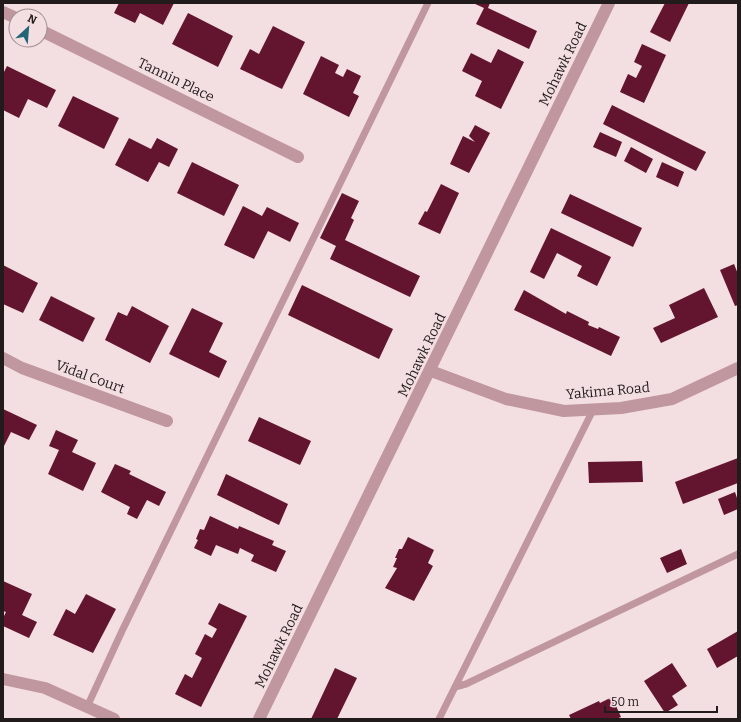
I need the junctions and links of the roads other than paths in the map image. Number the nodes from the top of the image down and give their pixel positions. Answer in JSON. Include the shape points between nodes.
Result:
{"nodes":[{"id":1,"x":428,"y":3,"type":"edge"},
{"id":2,"x":609,"y":3,"type":"edge"},
{"id":3,"x":48,"y":34,"type":"edge"},
{"id":4,"x":298,"y":157,"type":"dead end"},
{"id":5,"x":3,"y":358,"type":"edge"},
{"id":6,"x":738,"y":368,"type":"edge"},
{"id":7,"x":431,"y":371,"type":"junction"},
{"id":8,"x":593,"y":410,"type":"junction"},
{"id":9,"x":167,"y":421,"type":"dead end"},
{"id":10,"x":738,"y":554,"type":"edge"},
{"id":11,"x":3,"y":679,"type":"edge"},
{"id":12,"x":455,"y":686,"type":"junction"},
{"id":13,"x":87,"y":707,"type":"junction"},
{"id":14,"x":114,"y":719,"type":"edge"},
{"id":15,"x":259,"y":719,"type":"edge"},
{"id":16,"x":439,"y":719,"type":"edge"}],
"edges":[{"from":1,"to":13,"type":"lane"},
{"from":2,"to":7,"type":"street","name":"Mohawk Road"},
{"from":3,"to":4,"type":"street","name":"Tannin Place"},
{"from":5,"to":9,"type":"street","name":"Vidal Court","via":[[22,368]]},
{"from":6,"to":8,"type":"street","name":"Yakima Road","via":[[672,399]]},
{"from":7,"to":8,"type":"street","name":"Yakima Road","via":[[506,399],[564,411]]},
{"from":7,"to":15,"type":"street","name":"Mohawk Road"},
{"from":8,"to":12,"type":"lane"},
{"from":10,"to":12,"type":"lane","via":[[466,684]]},
{"from":11,"to":13,"type":"street","via":[[45,688]]},
{"from":12,"to":16,"type":"lane"},
{"from":13,"to":14,"type":"street"}]}
